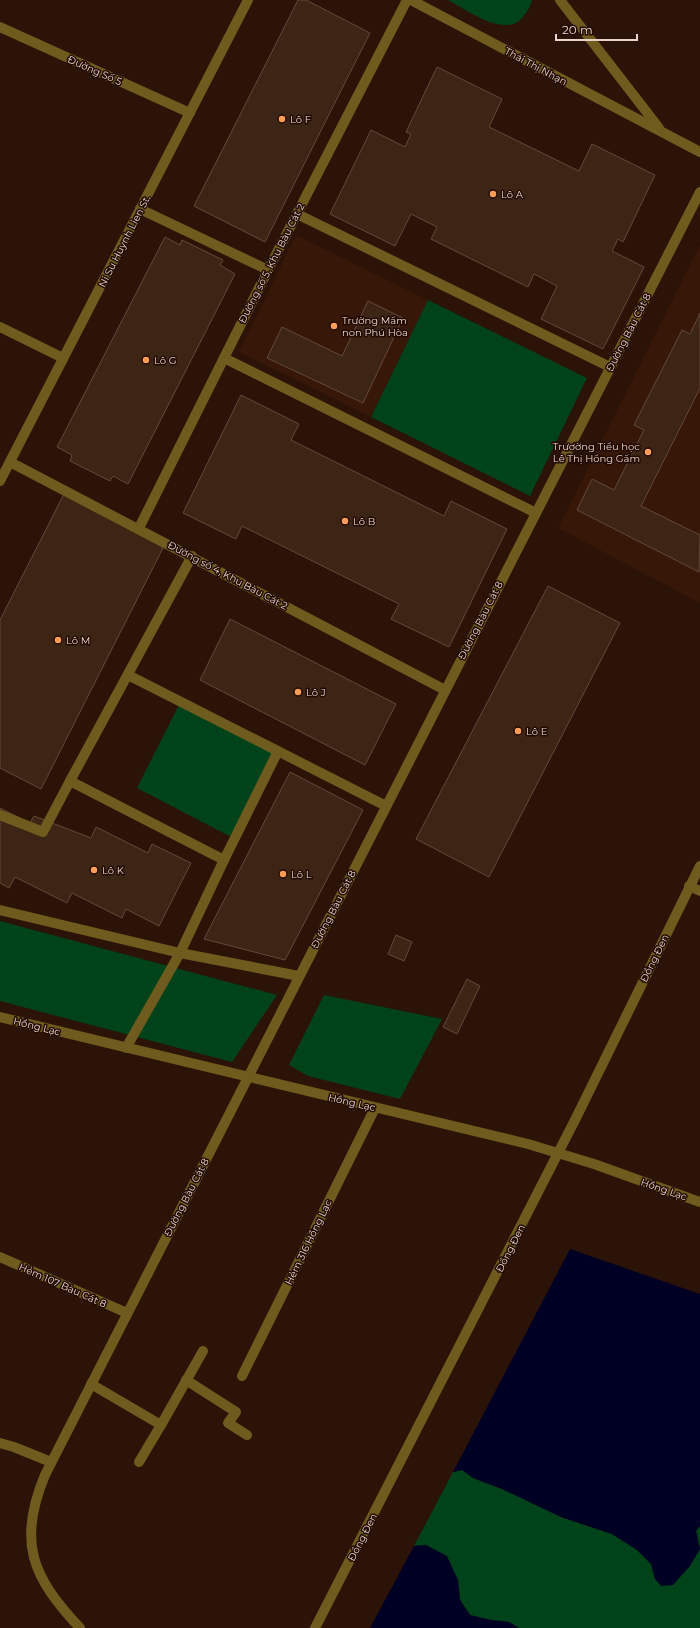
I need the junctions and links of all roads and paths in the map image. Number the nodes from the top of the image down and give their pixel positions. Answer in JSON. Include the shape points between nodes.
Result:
{"nodes":[{"id":1,"x":248,"y":0,"type":"edge"},
{"id":2,"x":407,"y":0,"type":"edge"},
{"id":3,"x":411,"y":0,"type":"edge"},
{"id":4,"x":560,"y":0,"type":"edge"},
{"id":5,"x":0,"y":28,"type":"edge"},
{"id":6,"x":190,"y":113,"type":"junction"},
{"id":7,"x":661,"y":132,"type":"junction"},
{"id":8,"x":700,"y":152,"type":"edge"},
{"id":9,"x":700,"y":192,"type":"edge"},
{"id":10,"x":140,"y":209,"type":"junction"},
{"id":11,"x":297,"y":214,"type":"junction"},
{"id":12,"x":268,"y":270,"type":"junction"},
{"id":13,"x":0,"y":328,"type":"edge"},
{"id":14,"x":64,"y":358,"type":"junction"},
{"id":15,"x":224,"y":358,"type":"junction"},
{"id":16,"x":610,"y":367,"type":"junction"},
{"id":17,"x":10,"y":462,"type":"junction"},
{"id":18,"x":0,"y":481,"type":"edge"},
{"id":19,"x":536,"y":513,"type":"junction"},
{"id":20,"x":139,"y":528,"type":"junction"},
{"id":21,"x":192,"y":556,"type":"junction"},
{"id":22,"x":128,"y":675,"type":"junction"},
{"id":23,"x":445,"y":690,"type":"junction"},
{"id":24,"x":278,"y":751,"type":"junction"},
{"id":25,"x":70,"y":781,"type":"junction"},
{"id":26,"x":386,"y":806,"type":"junction"},
{"id":27,"x":0,"y":815,"type":"edge"},
{"id":28,"x":224,"y":860,"type":"junction"},
{"id":29,"x":700,"y":866,"type":"edge"},
{"id":30,"x":690,"y":886,"type":"junction"},
{"id":31,"x":700,"y":891,"type":"edge"},
{"id":32,"x":0,"y":910,"type":"edge"},
{"id":33,"x":180,"y":953,"type":"junction"},
{"id":34,"x":299,"y":976,"type":"junction"},
{"id":35,"x":0,"y":1017,"type":"edge"},
{"id":36,"x":126,"y":1048,"type":"junction"},
{"id":37,"x":247,"y":1077,"type":"junction"},
{"id":38,"x":375,"y":1108,"type":"junction"},
{"id":39,"x":558,"y":1153,"type":"junction"},
{"id":40,"x":700,"y":1202,"type":"edge"},
{"id":41,"x":0,"y":1256,"type":"edge"},
{"id":42,"x":127,"y":1313,"type":"junction"},
{"id":43,"x":203,"y":1351,"type":"dead end"},
{"id":44,"x":242,"y":1376,"type":"dead end"},
{"id":45,"x":186,"y":1380,"type":"junction"},
{"id":46,"x":91,"y":1384,"type":"junction"},
{"id":47,"x":161,"y":1425,"type":"junction"},
{"id":48,"x":248,"y":1435,"type":"dead end"},
{"id":49,"x":0,"y":1443,"type":"edge"},
{"id":50,"x":51,"y":1462,"type":"junction"},
{"id":51,"x":140,"y":1462,"type":"dead end"},
{"id":52,"x":80,"y":1628,"type":"edge"},
{"id":53,"x":316,"y":1628,"type":"edge"}],
"edges":[{"from":1,"to":6,"type":"street","name":"Ni Su Huynh Lien St."},
{"from":2,"to":11,"type":"street","name":"Đường số 5, Khu Bàu Cát 2"},
{"from":3,"to":7,"type":"street","name":"Thái Thị Nhạn"},
{"from":4,"to":7,"type":"street","name":"Thái Thị Nhạn"},
{"from":5,"to":6,"type":"street","name":"Đường Số 5"},
{"from":6,"to":10,"type":"street","name":"Ni Su Huynh Lien St."},
{"from":7,"to":8,"type":"street","name":"Thái Thị Nhạn"},
{"from":9,"to":16,"type":"street","name":"Đường Bàu Cát 8"},
{"from":10,"to":12,"type":"street"},
{"from":10,"to":14,"type":"street","name":"Ni Su Huynh Lien St."},
{"from":11,"to":12,"type":"street","name":"Đường số 5, Khu Bàu Cát 2"},
{"from":11,"to":16,"type":"street"},
{"from":12,"to":15,"type":"street","name":"Đường số 5, Khu Bàu Cát 2"},
{"from":13,"to":14,"type":"street"},
{"from":14,"to":17,"type":"street","name":"Ni Su Huynh Lien St."},
{"from":15,"to":19,"type":"street"},
{"from":15,"to":20,"type":"street","name":"Đường số 5, Khu Bàu Cát 2"},
{"from":16,"to":19,"type":"street","name":"Đường Bàu Cát 8"},
{"from":17,"to":18,"type":"street","name":"Ni Su Huynh Lien St."},
{"from":17,"to":20,"type":"street","name":"Đường số 4, Khu Bàu Cát 2"},
{"from":19,"to":23,"type":"street","name":"Đường Bàu Cát 8"},
{"from":20,"to":21,"type":"street","name":"Đường số 4, Khu Bàu Cát 2"},
{"from":21,"to":22,"type":"street"},
{"from":21,"to":23,"type":"street","name":"Đường số 4, Khu Bàu Cát 2"},
{"from":22,"to":24,"type":"street"},
{"from":22,"to":25,"type":"street"},
{"from":23,"to":26,"type":"street","name":"Đường Bàu Cát 8"},
{"from":24,"to":26,"type":"street"},
{"from":24,"to":28,"type":"street"},
{"from":25,"to":27,"type":"street","via":[[43,832]]},
{"from":25,"to":28,"type":"street"},
{"from":26,"to":34,"type":"street","name":"Đường Bàu Cát 8"},
{"from":28,"to":33,"type":"street"},
{"from":29,"to":30,"type":"street","name":"Đồng Đen"},
{"from":30,"to":31,"type":"street"},
{"from":30,"to":39,"type":"street","name":"Đồng Đen"},
{"from":32,"to":33,"type":"street"},
{"from":33,"to":34,"type":"street"},
{"from":33,"to":36,"type":"street"},
{"from":34,"to":37,"type":"street","name":"Đường Bàu Cát 8"},
{"from":35,"to":36,"type":"street","name":"Hồng Lạc"},
{"from":36,"to":37,"type":"street","name":"Hồng Lạc"},
{"from":37,"to":38,"type":"street","name":"Hồng Lạc"},
{"from":37,"to":42,"type":"street","name":"Đường Bàu Cát 8"},
{"from":38,"to":39,"type":"street","name":"Hồng Lạc"},
{"from":38,"to":44,"type":"street","name":"Hẻm 316 Hồng Lạc"},
{"from":39,"to":40,"type":"street","name":"Hồng Lạc"},
{"from":39,"to":53,"type":"street","name":"Đồng Đen"},
{"from":41,"to":42,"type":"street","name":"Hẻm 107 Bàu Cát 8"},
{"from":42,"to":46,"type":"street","name":"Đường Bàu Cát 8"},
{"from":43,"to":45,"type":"street"},
{"from":45,"to":47,"type":"street"},
{"from":45,"to":48,"type":"street","via":[[236,1412],[228,1423]]},
{"from":46,"to":47,"type":"street"},
{"from":46,"to":50,"type":"street","name":"Đường Bàu Cát 8"},
{"from":47,"to":51,"type":"street"},
{"from":49,"to":50,"type":"street"},
{"from":50,"to":52,"type":"street","name":"Đường Bàu Cát 8","via":[[39,1488],[32,1515],[32,1554],[53,1595]]}]}
